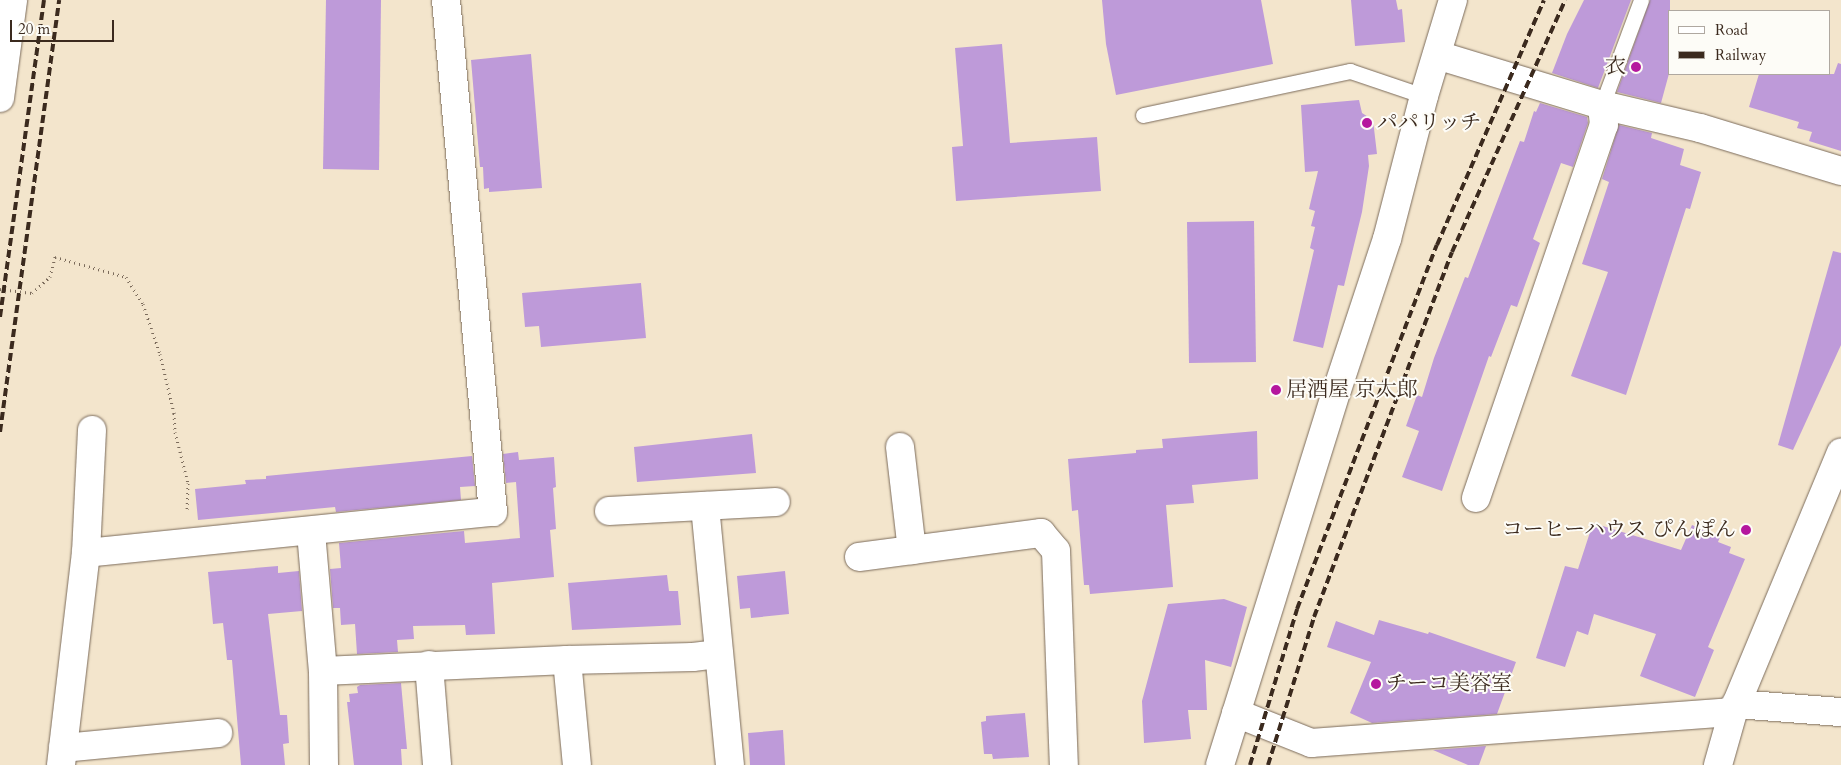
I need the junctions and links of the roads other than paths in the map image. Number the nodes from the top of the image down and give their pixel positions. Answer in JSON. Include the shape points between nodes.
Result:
{"nodes":[{"id":1,"x":13,"y":0,"type":"edge"},
{"id":2,"x":446,"y":0,"type":"edge"},
{"id":3,"x":1453,"y":0,"type":"edge"},
{"id":4,"x":1641,"y":0,"type":"edge"},
{"id":5,"x":1436,"y":55,"type":"junction"},
{"id":6,"x":1424,"y":96,"type":"junction"},
{"id":7,"x":0,"y":98,"type":"edge"},
{"id":8,"x":1602,"y":105,"type":"junction"},
{"id":9,"x":1143,"y":115,"type":"dead end"},
{"id":10,"x":1841,"y":171,"type":"edge"},
{"id":11,"x":92,"y":430,"type":"dead end"},
{"id":12,"x":900,"y":447,"type":"dead end"},
{"id":13,"x":1841,"y":453,"type":"edge"},
{"id":14,"x":1476,"y":498,"type":"dead end"},
{"id":15,"x":776,"y":502,"type":"dead end"},
{"id":16,"x":705,"y":506,"type":"junction"},
{"id":17,"x":609,"y":511,"type":"dead end"},
{"id":18,"x":312,"y":532,"type":"junction"},
{"id":19,"x":912,"y":550,"type":"junction"},
{"id":20,"x":86,"y":553,"type":"junction"},
{"id":21,"x":859,"y":557,"type":"dead end"},
{"id":22,"x":719,"y":654,"type":"junction"},
{"id":23,"x":567,"y":660,"type":"junction"},
{"id":24,"x":429,"y":665,"type":"junction"},
{"id":25,"x":323,"y":671,"type":"junction"},
{"id":26,"x":1734,"y":708,"type":"junction"},
{"id":27,"x":1841,"y":712,"type":"edge"},
{"id":28,"x":1236,"y":713,"type":"junction"},
{"id":29,"x":218,"y":733,"type":"dead end"},
{"id":30,"x":62,"y":757,"type":"edge"},
{"id":31,"x":324,"y":765,"type":"edge"},
{"id":32,"x":437,"y":765,"type":"edge"},
{"id":33,"x":577,"y":765,"type":"edge"},
{"id":34,"x":730,"y":765,"type":"edge"},
{"id":35,"x":1064,"y":765,"type":"edge"},
{"id":36,"x":1220,"y":765,"type":"edge"},
{"id":37,"x":1718,"y":765,"type":"edge"}],
"edges":[{"from":1,"to":7,"type":"street"},
{"from":2,"to":18,"type":"street","via":[[493,512]]},
{"from":3,"to":5,"type":"street"},
{"from":4,"to":8,"type":"lane"},
{"from":5,"to":6,"type":"street"},
{"from":5,"to":8,"type":"street"},
{"from":6,"to":9,"type":"lane","via":[[1350,71]]},
{"from":6,"to":28,"type":"street","via":[[1387,239],[1336,390]]},
{"from":8,"to":10,"type":"street","via":[[1700,128]]},
{"from":8,"to":14,"type":"street","via":[[1604,125]]},
{"from":11,"to":20,"type":"street"},
{"from":12,"to":19,"type":"street"},
{"from":13,"to":26,"type":"street"},
{"from":15,"to":16,"type":"street"},
{"from":16,"to":17,"type":"street"},
{"from":16,"to":22,"type":"street"},
{"from":18,"to":20,"type":"street"},
{"from":18,"to":25,"type":"street"},
{"from":19,"to":21,"type":"street"},
{"from":19,"to":35,"type":"street","via":[[1041,533],[1056,551]]},
{"from":20,"to":30,"type":"street"},
{"from":22,"to":23,"type":"street"},
{"from":22,"to":34,"type":"street"},
{"from":23,"to":24,"type":"street"},
{"from":23,"to":33,"type":"street"},
{"from":24,"to":25,"type":"street"},
{"from":24,"to":32,"type":"street"},
{"from":25,"to":31,"type":"street"},
{"from":26,"to":27,"type":"street"},
{"from":26,"to":28,"type":"street","via":[[1311,743]]},
{"from":26,"to":37,"type":"street"},
{"from":28,"to":36,"type":"street"},
{"from":29,"to":30,"type":"street"}]}
